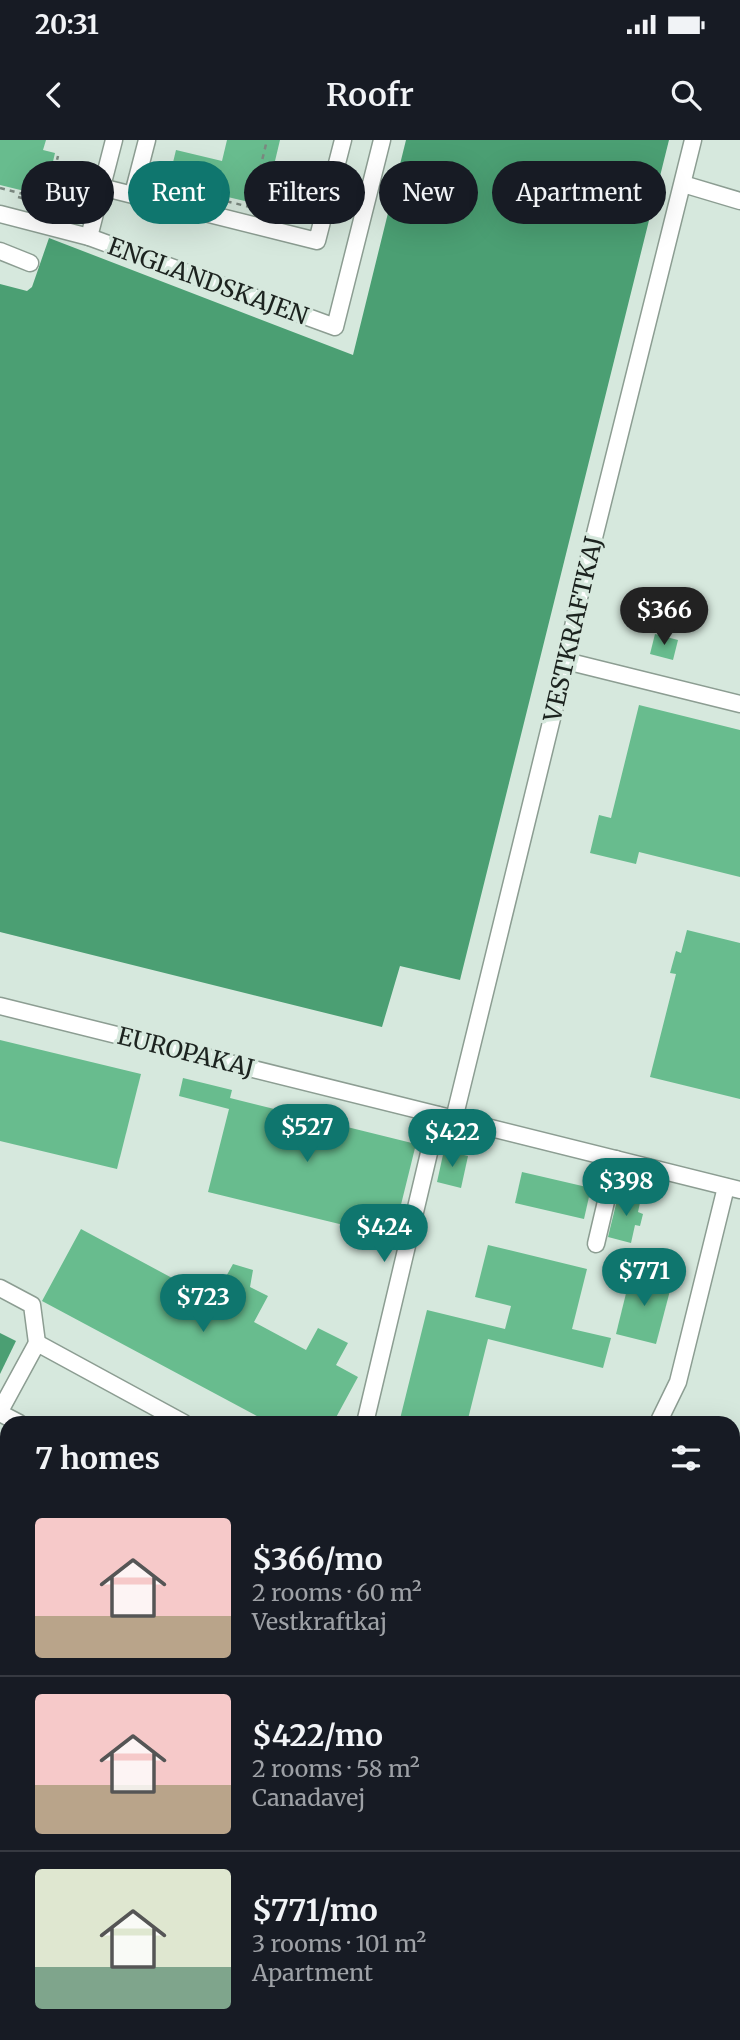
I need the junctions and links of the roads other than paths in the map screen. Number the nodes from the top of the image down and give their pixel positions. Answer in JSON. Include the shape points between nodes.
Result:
{"nodes":[{"id":1,"x":147,"y":140,"type":"edge"},
{"id":2,"x":343,"y":140,"type":"edge"},
{"id":3,"x":382,"y":140,"type":"edge"},
{"id":4,"x":693,"y":140,"type":"edge"},
{"id":5,"x":109,"y":141,"type":"edge"},
{"id":6,"x":106,"y":161,"type":"edge"},
{"id":7,"x":142,"y":161,"type":"edge"},
{"id":8,"x":683,"y":184,"type":"junction"},
{"id":9,"x":740,"y":201,"type":"edge"},
{"id":10,"x":0,"y":214,"type":"edge"},
{"id":11,"x":230,"y":218,"type":"edge"},
{"id":12,"x":92,"y":224,"type":"edge"},
{"id":13,"x":89,"y":237,"type":"junction"},
{"id":14,"x":0,"y":251,"type":"edge"},
{"id":15,"x":30,"y":263,"type":"dead end"},
{"id":16,"x":566,"y":661,"type":"junction"},
{"id":17,"x":740,"y":704,"type":"edge"},
{"id":18,"x":0,"y":1006,"type":"edge"},
{"id":19,"x":446,"y":1117,"type":"junction"},
{"id":20,"x":616,"y":1159,"type":"junction"},
{"id":21,"x":733,"y":1189,"type":"edge"},
{"id":22,"x":596,"y":1244,"type":"dead end"},
{"id":23,"x":0,"y":1288,"type":"edge"},
{"id":24,"x":37,"y":1343,"type":"junction"},
{"id":25,"x":0,"y":1412,"type":"edge"},
{"id":26,"x":171,"y":1416,"type":"edge"},
{"id":27,"x":367,"y":1416,"type":"edge"},
{"id":28,"x":661,"y":1416,"type":"edge"}],
"edges":[{"from":1,"to":7,"type":"street"},
{"from":2,"to":11,"type":"street","via":[[317,242]]},
{"from":3,"to":13,"type":"street","name":"ENGLANDSKAJEN","via":[[334,327]]},
{"from":4,"to":8,"type":"street","name":"VESTKRAFTKAJ"},
{"from":5,"to":6,"type":"street"},
{"from":8,"to":9,"type":"street"},
{"from":8,"to":16,"type":"street","name":"VESTKRAFTKAJ"},
{"from":10,"to":13,"type":"street","name":"ENGLANDSKAJEN"},
{"from":12,"to":13,"type":"street"},
{"from":14,"to":15,"type":"street"},
{"from":16,"to":17,"type":"street"},
{"from":16,"to":19,"type":"street","name":"VESTKRAFTKAJ"},
{"from":18,"to":19,"type":"street","name":"EUROPAKAJ"},
{"from":19,"to":20,"type":"street","name":"EUROPAKAJ"},
{"from":19,"to":27,"type":"street","name":"VESTKRAFTKAJ"},
{"from":20,"to":21,"type":"street","name":"EUROPAKAJ"},
{"from":20,"to":22,"type":"street"},
{"from":21,"to":28,"type":"street","via":[[678,1382]]},
{"from":23,"to":24,"type":"street","via":[[32,1305]]},
{"from":24,"to":25,"type":"street"},
{"from":24,"to":26,"type":"street"}]}
